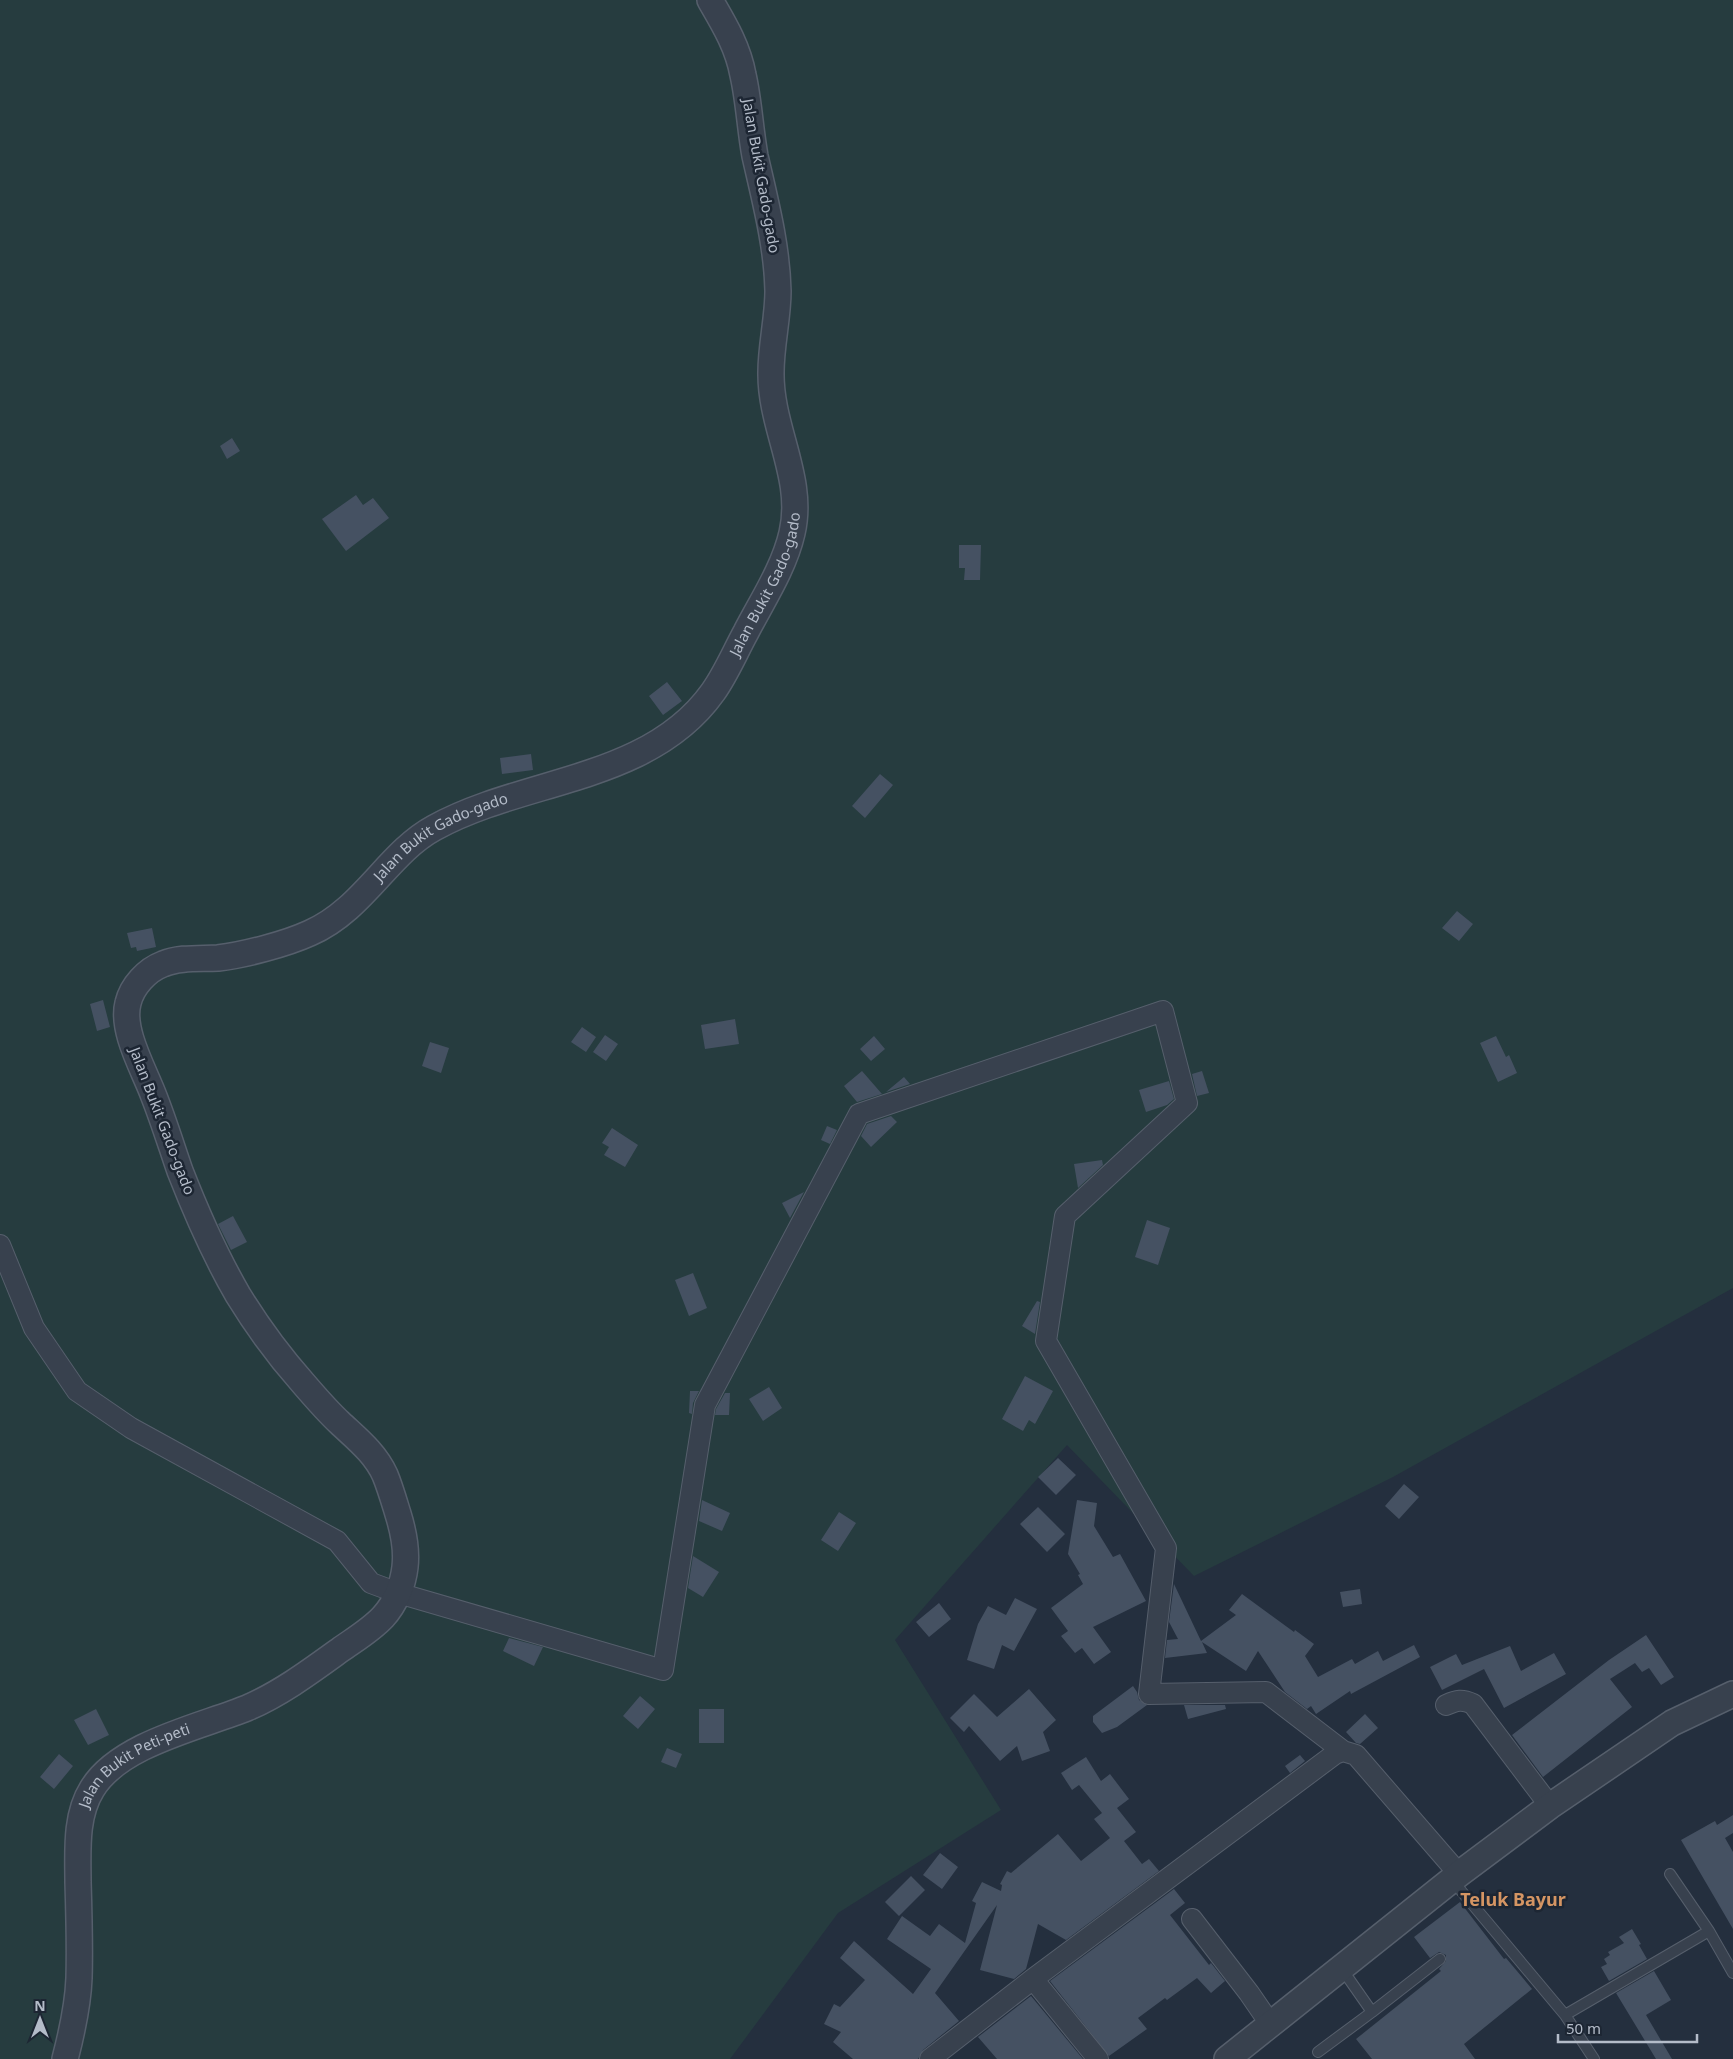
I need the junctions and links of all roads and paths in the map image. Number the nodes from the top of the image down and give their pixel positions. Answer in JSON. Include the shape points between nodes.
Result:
{"nodes":[{"id":1,"x":710,"y":0,"type":"edge"},
{"id":2,"x":0,"y":1245,"type":"edge"},
{"id":3,"x":398,"y":1593,"type":"junction"},
{"id":4,"x":1733,"y":1694,"type":"edge"},
{"id":5,"x":1446,"y":1705,"type":"dead end"},
{"id":6,"x":1343,"y":1751,"type":"junction"},
{"id":7,"x":1550,"y":1806,"type":"junction"},
{"id":8,"x":1670,"y":1874,"type":"dead end"},
{"id":9,"x":1455,"y":1877,"type":"junction"},
{"id":10,"x":1192,"y":1919,"type":"dead end"},
{"id":11,"x":1709,"y":1932,"type":"junction"},
{"id":12,"x":1440,"y":1959,"type":"dead end"},
{"id":13,"x":1342,"y":1969,"type":"junction"},
{"id":14,"x":1733,"y":1973,"type":"edge"},
{"id":15,"x":1033,"y":1979,"type":"junction"},
{"id":16,"x":1372,"y":2012,"type":"junction"},
{"id":17,"x":1565,"y":2015,"type":"junction"},
{"id":18,"x":1271,"y":2025,"type":"junction"},
{"id":19,"x":1318,"y":2052,"type":"dead end"},
{"id":20,"x":66,"y":2059,"type":"edge"},
{"id":21,"x":930,"y":2059,"type":"edge"},
{"id":22,"x":1098,"y":2059,"type":"edge"},
{"id":23,"x":1227,"y":2059,"type":"edge"},
{"id":24,"x":1594,"y":2059,"type":"edge"}],
"edges":[{"from":1,"to":3,"type":"street","name":"Jalan Bukit Gado-gado","via":[[731,38],[745,79],[754,150],[769,219],[778,301],[771,382],[774,411],[795,486],[796,513],[791,540],[775,576],[713,692],[680,727],[658,744],[620,762],[500,800],[426,832],[337,918],[309,934],[221,957],[164,963],[140,979],[128,1000],[126,1021],[134,1050],[188,1191],[235,1290],[272,1346],[384,1473],[401,1524],[405,1548],[405,1571]]},
{"from":2,"to":3,"type":"street","via":[[34,1328],[77,1391],[132,1428],[337,1541],[371,1582]]},
{"from":3,"to":6,"type":"street","via":[[663,1670],[705,1405],[859,1114],[1162,1011],[1187,1103],[1064,1216],[1046,1341],[1166,1548],[1150,1694],[1266,1692]]},
{"from":3,"to":20,"type":"street","name":"Jalan Bukit Peti-peti","via":[[385,1615],[374,1625],[287,1686],[258,1704],[155,1740],[105,1773],[91,1790],[82,1813],[78,1838],[79,1972]]},
{"from":4,"to":7,"type":"street","via":[[1672,1723]]},
{"from":5,"to":7,"type":"street","via":[[1464,1700],[1472,1704]]},
{"from":6,"to":9,"type":"street","via":[[1356,1755]]},
{"from":6,"to":15,"type":"street"},
{"from":7,"to":9,"type":"street"},
{"from":8,"to":11,"type":"lane"},
{"from":9,"to":13,"type":"street"},
{"from":9,"to":17,"type":"lane"},
{"from":10,"to":18,"type":"street"},
{"from":11,"to":14,"type":"lane"},
{"from":11,"to":17,"type":"lane"},
{"from":12,"to":16,"type":"lane"},
{"from":13,"to":16,"type":"lane"},
{"from":13,"to":18,"type":"street"},
{"from":15,"to":21,"type":"street"},
{"from":15,"to":22,"type":"street"},
{"from":16,"to":19,"type":"lane"},
{"from":17,"to":24,"type":"lane"},
{"from":18,"to":23,"type":"street"}]}
